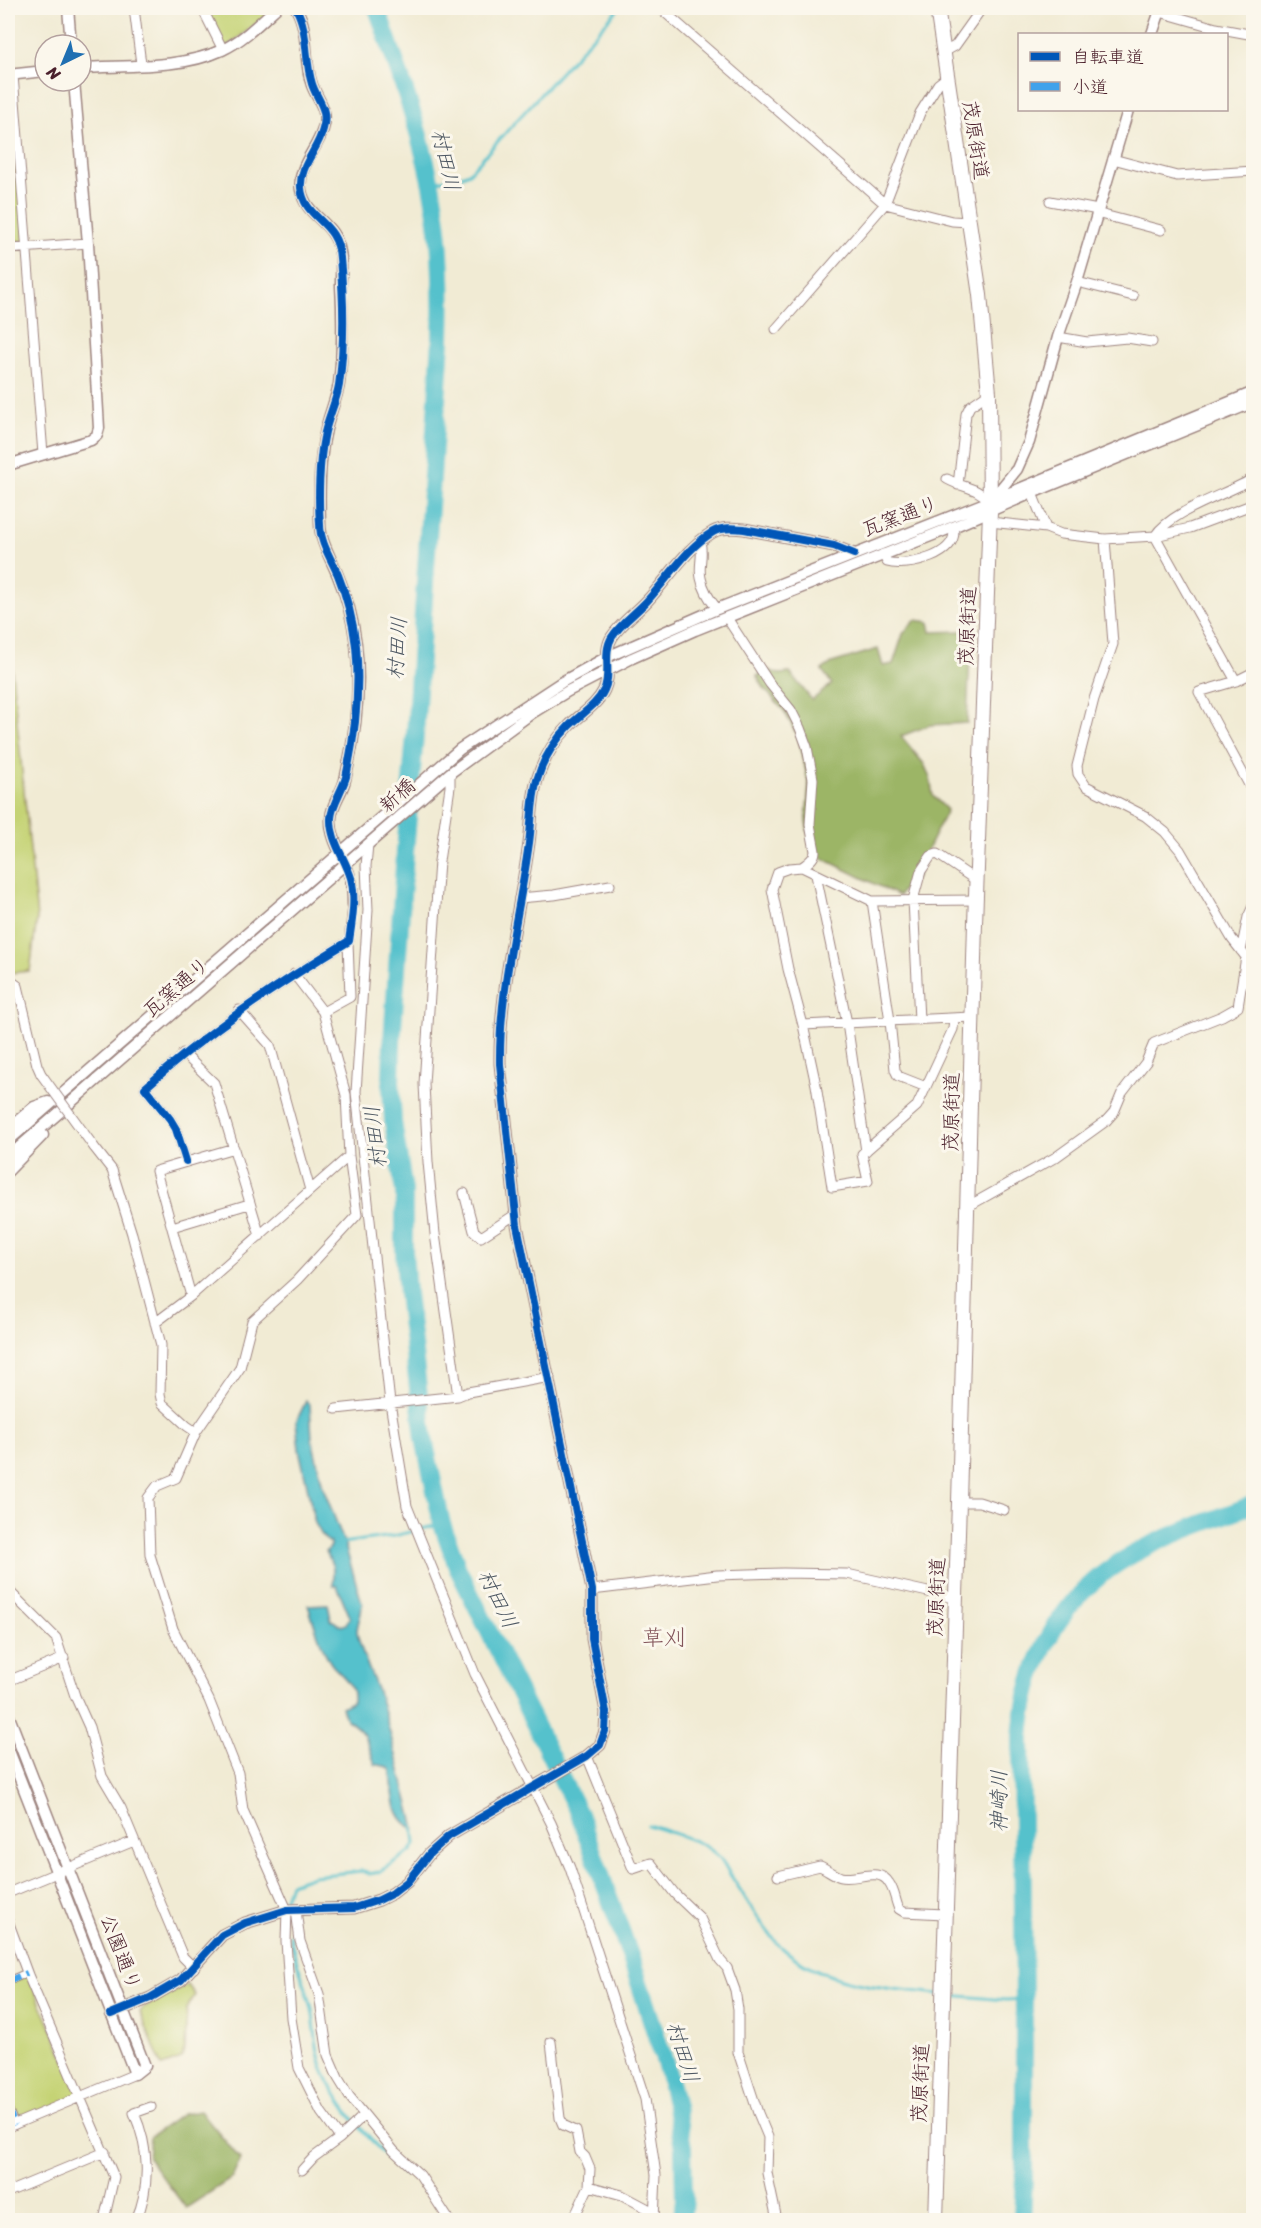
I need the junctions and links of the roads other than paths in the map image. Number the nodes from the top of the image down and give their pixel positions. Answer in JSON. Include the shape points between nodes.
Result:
{"nodes":[{"id":1,"x":68,"y":8,"type":"edge"},
{"id":2,"x":134,"y":8,"type":"edge"},
{"id":3,"x":202,"y":8,"type":"edge"},
{"id":4,"x":276,"y":8,"type":"edge"},
{"id":5,"x":296,"y":8,"type":"edge"},
{"id":6,"x":660,"y":8,"type":"edge"},
{"id":7,"x":937,"y":8,"type":"edge"},
{"id":8,"x":982,"y":8,"type":"edge"},
{"id":9,"x":1160,"y":10,"type":"edge"},
{"id":10,"x":70,"y":33,"type":"edge"},
{"id":11,"x":1152,"y":33,"type":"edge"},
{"id":12,"x":1254,"y":35,"type":"edge"},
{"id":13,"x":223,"y":50,"type":"junction"},
{"id":14,"x":944,"y":52,"type":"junction"},
{"id":15,"x":141,"y":64,"type":"junction"},
{"id":16,"x":93,"y":67,"type":"edge"},
{"id":17,"x":33,"y":72,"type":"edge"},
{"id":18,"x":10,"y":75,"type":"edge"},
{"id":19,"x":947,"y":77,"type":"junction"},
{"id":20,"x":75,"y":93,"type":"edge"},
{"id":21,"x":1128,"y":111,"type":"edge"},
{"id":22,"x":1113,"y":159,"type":"junction"},
{"id":23,"x":1254,"y":171,"type":"edge"},
{"id":24,"x":1050,"y":201,"type":"dead end"},
{"id":25,"x":885,"y":204,"type":"junction"},
{"id":26,"x":1097,"y":212,"type":"junction"},
{"id":27,"x":969,"y":222,"type":"junction"},
{"id":28,"x":1161,"y":230,"type":"dead end"},
{"id":29,"x":88,"y":243,"type":"junction"},
{"id":30,"x":27,"y":248,"type":"junction"},
{"id":31,"x":8,"y":249,"type":"edge"},
{"id":32,"x":1077,"y":282,"type":"junction"},
{"id":33,"x":1133,"y":296,"type":"dead end"},
{"id":34,"x":777,"y":329,"type":"dead end"},
{"id":35,"x":1058,"y":337,"type":"junction"},
{"id":36,"x":1152,"y":342,"type":"dead end"},
{"id":37,"x":1254,"y":392,"type":"edge"},
{"id":38,"x":989,"y":393,"type":"junction"},
{"id":39,"x":1254,"y":402,"type":"edge"},
{"id":40,"x":43,"y":454,"type":"junction"},
{"id":41,"x":8,"y":465,"type":"edge"},
{"id":42,"x":1254,"y":478,"type":"edge"},
{"id":43,"x":947,"y":479,"type":"dead end"},
{"id":44,"x":958,"y":485,"type":"junction"},
{"id":45,"x":1032,"y":493,"type":"junction"},
{"id":46,"x":1254,"y":504,"type":"edge"},
{"id":47,"x":990,"y":512,"type":"junction"},
{"id":48,"x":952,"y":527,"type":"junction"},
{"id":49,"x":1046,"y":528,"type":"junction"},
{"id":50,"x":1155,"y":536,"type":"junction"},
{"id":51,"x":1105,"y":539,"type":"junction"},
{"id":52,"x":700,"y":542,"type":"junction"},
{"id":53,"x":854,"y":554,"type":"junction"},
{"id":54,"x":883,"y":554,"type":"junction"},
{"id":55,"x":717,"y":609,"type":"junction"},
{"id":56,"x":728,"y":618,"type":"junction"},
{"id":57,"x":607,"y":657,"type":"junction"},
{"id":58,"x":607,"y":670,"type":"junction"},
{"id":59,"x":1254,"y":672,"type":"edge"},
{"id":60,"x":1236,"y":681,"type":"junction"},
{"id":61,"x":447,"y":768,"type":"junction"},
{"id":62,"x":1254,"y":794,"type":"edge"},
{"id":63,"x":368,"y":830,"type":"joint"},
{"id":64,"x":368,"y":844,"type":"junction"},
{"id":65,"x":340,"y":852,"type":"junction"},
{"id":66,"x":345,"y":863,"type":"junction"},
{"id":67,"x":802,"y":867,"type":"junction"},
{"id":68,"x":816,"y":875,"type":"junction"},
{"id":69,"x":977,"y":881,"type":"junction"},
{"id":70,"x":610,"y":885,"type":"dead end"},
{"id":71,"x":519,"y":898,"type":"junction"},
{"id":72,"x":913,"y":900,"type":"junction"},
{"id":73,"x":976,"y":900,"type":"junction"},
{"id":74,"x":872,"y":901,"type":"junction"},
{"id":75,"x":1254,"y":904,"type":"edge"},
{"id":76,"x":353,"y":905,"type":"joint"},
{"id":77,"x":348,"y":942,"type":"junction"},
{"id":78,"x":1247,"y":955,"type":"edge"},
{"id":79,"x":294,"y":974,"type":"junction"},
{"id":80,"x":8,"y":981,"type":"edge"},
{"id":81,"x":239,"y":1010,"type":"junction"},
{"id":82,"x":322,"y":1012,"type":"junction"},
{"id":83,"x":972,"y":1017,"type":"junction"},
{"id":84,"x":954,"y":1018,"type":"junction"},
{"id":85,"x":919,"y":1020,"type":"junction"},
{"id":86,"x":890,"y":1021,"type":"junction"},
{"id":87,"x":847,"y":1023,"type":"junction"},
{"id":88,"x":803,"y":1025,"type":"junction"},
{"id":89,"x":183,"y":1053,"type":"junction"},
{"id":90,"x":926,"y":1087,"type":"junction"},
{"id":91,"x":54,"y":1100,"type":"junction"},
{"id":92,"x":61,"y":1111,"type":"junction"},
{"id":93,"x":8,"y":1129,"type":"edge"},
{"id":94,"x":8,"y":1141,"type":"edge"},
{"id":95,"x":234,"y":1148,"type":"junction"},
{"id":96,"x":866,"y":1150,"type":"junction"},
{"id":97,"x":349,"y":1156,"type":"junction"},
{"id":98,"x":8,"y":1157,"type":"edge"},
{"id":99,"x":186,"y":1161,"type":"junction"},
{"id":100,"x":8,"y":1171,"type":"edge"},
{"id":101,"x":310,"y":1190,"type":"junction"},
{"id":102,"x":464,"y":1193,"type":"dead end"},
{"id":103,"x":968,"y":1202,"type":"junction"},
{"id":104,"x":249,"y":1204,"type":"junction"},
{"id":105,"x":516,"y":1214,"type":"junction"},
{"id":106,"x":172,"y":1227,"type":"junction"},
{"id":107,"x":260,"y":1236,"type":"junction"},
{"id":108,"x":191,"y":1296,"type":"junction"},
{"id":109,"x":156,"y":1323,"type":"junction"},
{"id":110,"x":550,"y":1377,"type":"junction"},
{"id":111,"x":458,"y":1396,"type":"junction"},
{"id":112,"x":390,"y":1403,"type":"junction"},
{"id":113,"x":336,"y":1409,"type":"dead end"},
{"id":114,"x":196,"y":1432,"type":"junction"},
{"id":115,"x":959,"y":1502,"type":"junction"},
{"id":116,"x":1004,"y":1510,"type":"dead end"},
{"id":117,"x":8,"y":1590,"type":"edge"},
{"id":118,"x":592,"y":1590,"type":"junction"},
{"id":119,"x":956,"y":1598,"type":"junction"},
{"id":120,"x":63,"y":1658,"type":"junction"},
{"id":121,"x":8,"y":1681,"type":"edge"},
{"id":122,"x":8,"y":1714,"type":"edge"},
{"id":123,"x":8,"y":1752,"type":"edge"},
{"id":124,"x":587,"y":1756,"type":"junction"},
{"id":125,"x":533,"y":1788,"type":"junction"},
{"id":126,"x":134,"y":1841,"type":"junction"},
{"id":127,"x":69,"y":1868,"type":"junction"},
{"id":128,"x":56,"y":1874,"type":"junction"},
{"id":129,"x":778,"y":1876,"type":"dead end"},
{"id":130,"x":8,"y":1893,"type":"edge"},
{"id":131,"x":292,"y":1910,"type":"junction"},
{"id":132,"x":944,"y":1914,"type":"junction"},
{"id":133,"x":8,"y":1921,"type":"edge"},
{"id":134,"x":12,"y":1945,"type":"edge"},
{"id":135,"x":194,"y":1968,"type":"junction"},
{"id":136,"x":27,"y":1973,"type":"junction"},
{"id":137,"x":8,"y":1981,"type":"edge"},
{"id":138,"x":124,"y":2009,"type":"junction"},
{"id":139,"x":111,"y":2014,"type":"junction"},
{"id":140,"x":551,"y":2042,"type":"dead end"},
{"id":141,"x":135,"y":2074,"type":"junction"},
{"id":142,"x":81,"y":2096,"type":"junction"},
{"id":143,"x":8,"y":2108,"type":"edge"},
{"id":144,"x":151,"y":2108,"type":"dead end"},
{"id":145,"x":364,"y":2115,"type":"junction"},
{"id":146,"x":11,"y":2126,"type":"edge"},
{"id":147,"x":340,"y":2138,"type":"junction"},
{"id":148,"x":105,"y":2152,"type":"junction"},
{"id":149,"x":302,"y":2170,"type":"dead end"},
{"id":150,"x":588,"y":2186,"type":"junction"},
{"id":151,"x":8,"y":2192,"type":"edge"},
{"id":152,"x":654,"y":2216,"type":"edge"},
{"id":153,"x":104,"y":2220,"type":"edge"},
{"id":154,"x":136,"y":2220,"type":"edge"},
{"id":155,"x":449,"y":2220,"type":"edge"},
{"id":156,"x":573,"y":2220,"type":"edge"},
{"id":157,"x":777,"y":2220,"type":"edge"},
{"id":158,"x":936,"y":2220,"type":"edge"}],
"edges":[{"from":1,"to":10,"type":"street"},
{"from":2,"to":15,"type":"street"},
{"from":3,"to":13,"type":"street"},
{"from":4,"to":13,"type":"street"},
{"from":5,"to":65,"type":"street","via":[[304,25],[312,86],[322,103],[324,119],[324,128],[303,171],[301,189],[308,207],[335,235],[343,303],[339,385],[322,449],[320,525],[343,589],[356,645],[357,687],[351,741],[344,784],[331,819]]},
{"from":6,"to":25,"type":"street"},
{"from":7,"to":14,"type":"main road","name":"茂原街道"},
{"from":8,"to":14,"type":"street","via":[[955,46]]},
{"from":9,"to":11,"type":"street"},
{"from":9,"to":12,"type":"street","via":[[1216,28]]},
{"from":13,"to":15,"type":"street","via":[[190,61]]},
{"from":14,"to":19,"type":"main road","name":"茂原街道"},
{"from":15,"to":16,"type":"street"},
{"from":17,"to":18,"type":"street"},
{"from":18,"to":30,"type":"street"},
{"from":19,"to":25,"type":"street","via":[[938,84],[921,113]]},
{"from":19,"to":27,"type":"main road","name":"茂原街道"},
{"from":20,"to":29,"type":"street"},
{"from":21,"to":22,"type":"street"},
{"from":22,"to":23,"type":"street","via":[[1177,176]]},
{"from":22,"to":26,"type":"street"},
{"from":24,"to":26,"type":"street"},
{"from":25,"to":27,"type":"street"},
{"from":25,"to":34,"type":"street"},
{"from":26,"to":28,"type":"street"},
{"from":26,"to":32,"type":"street"},
{"from":27,"to":38,"type":"main road","name":"茂原街道"},
{"from":29,"to":30,"type":"street"},
{"from":29,"to":40,"type":"street","via":[[99,428],[92,440]]},
{"from":30,"to":31,"type":"street"},
{"from":30,"to":40,"type":"street"},
{"from":32,"to":33,"type":"street"},
{"from":32,"to":35,"type":"street"},
{"from":35,"to":36,"type":"street","via":[[1087,342],[1127,338]]},
{"from":35,"to":47,"type":"street","via":[[1029,442]]},
{"from":37,"to":47,"type":"street","name":"瓦窯通り"},
{"from":38,"to":44,"type":"street","via":[[970,406],[966,414]]},
{"from":38,"to":47,"type":"main road","name":"茂原街道"},
{"from":39,"to":45,"type":"street","name":"瓦窯通り"},
{"from":40,"to":41,"type":"street"},
{"from":42,"to":50,"type":"street","via":[[1177,516],[1162,525]]},
{"from":43,"to":44,"type":"street"},
{"from":44,"to":47,"type":"street","via":[[980,491]]},
{"from":45,"to":47,"type":"street","name":"瓦窯通り"},
{"from":45,"to":49,"type":"street"},
{"from":46,"to":50,"type":"street","via":[[1190,528]]},
{"from":47,"to":48,"type":"street","name":"瓦窯通り"},
{"from":47,"to":49,"type":"street"},
{"from":47,"to":53,"type":"street","name":"瓦窯通り"},
{"from":47,"to":69,"type":"main road","name":"茂原街道"},
{"from":48,"to":54,"type":"street","name":"瓦窯通り"},
{"from":48,"to":54,"type":"street","via":[[953,540],[924,559],[895,564],[887,562]]},
{"from":49,"to":51,"type":"street","via":[[1061,534]]},
{"from":50,"to":51,"type":"street"},
{"from":50,"to":60,"type":"street"},
{"from":51,"to":78,"type":"street","via":[[1113,644],[1094,699],[1078,774],[1086,786],[1145,816],[1174,840],[1232,939]]},
{"from":52,"to":53,"type":"street","via":[[716,531],[730,528],[834,546]]},
{"from":52,"to":55,"type":"street","via":[[700,577]]},
{"from":52,"to":57,"type":"street","via":[[615,633]]},
{"from":53,"to":55,"type":"street","name":"瓦窯通り"},
{"from":54,"to":56,"type":"street","name":"瓦窯通り"},
{"from":55,"to":57,"type":"street","name":"瓦窯通り"},
{"from":56,"to":58,"type":"street","name":"瓦窯通り"},
{"from":56,"to":67,"type":"street","via":[[791,710],[807,747],[813,779],[810,824],[815,851]]},
{"from":57,"to":58,"type":"street"},
{"from":57,"to":61,"type":"street","name":"瓦窯通り","via":[[460,749]]},
{"from":58,"to":61,"type":"street","name":"瓦窯通り"},
{"from":58,"to":71,"type":"street","via":[[604,690],[553,746],[538,778]]},
{"from":59,"to":60,"type":"street"},
{"from":60,"to":62,"type":"street","via":[[1199,692]]},
{"from":61,"to":63,"type":"street","name":"新橋"},
{"from":61,"to":64,"type":"street","name":"新橋"},
{"from":61,"to":111,"type":"street","via":[[450,787],[439,861],[424,1084],[435,1234]]},
{"from":63,"to":65,"type":"street","name":"瓦窯通り"},
{"from":64,"to":66,"type":"street","name":"瓦窯通り"},
{"from":64,"to":112,"type":"street","via":[[368,910],[356,1092]]},
{"from":65,"to":66,"type":"street"},
{"from":65,"to":91,"type":"street","name":"瓦窯通り"},
{"from":66,"to":76,"type":"street"},
{"from":66,"to":92,"type":"street","name":"瓦窯通り"},
{"from":67,"to":68,"type":"street"},
{"from":67,"to":88,"type":"street","via":[[778,872],[772,889]]},
{"from":68,"to":74,"type":"street"},
{"from":68,"to":87,"type":"street"},
{"from":69,"to":72,"type":"street","via":[[937,854],[921,871]]},
{"from":69,"to":73,"type":"main road","name":"茂原街道"},
{"from":70,"to":71,"type":"street"},
{"from":71,"to":105,"type":"street","via":[[500,1038],[501,1085]]},
{"from":72,"to":73,"type":"street"},
{"from":72,"to":74,"type":"street"},
{"from":72,"to":85,"type":"street"},
{"from":73,"to":83,"type":"main road","name":"茂原街道"},
{"from":74,"to":86,"type":"street"},
{"from":75,"to":78,"type":"street","via":[[1248,917]]},
{"from":76,"to":77,"type":"street"},
{"from":77,"to":79,"type":"street"},
{"from":77,"to":82,"type":"street","via":[[350,997]]},
{"from":78,"to":103,"type":"street","via":[[1238,1007],[1155,1043],[1106,1121],[1056,1157],[974,1203]]},
{"from":79,"to":81,"type":"street"},
{"from":79,"to":82,"type":"street"},
{"from":80,"to":109,"type":"street","bridge":true,"via":[[18,986],[41,1074],[112,1170]]},
{"from":81,"to":89,"type":"street"},
{"from":81,"to":101,"type":"street","via":[[270,1045]]},
{"from":82,"to":97,"type":"street","via":[[346,1095]]},
{"from":83,"to":84,"type":"street"},
{"from":83,"to":103,"type":"main road","name":"茂原街道"},
{"from":84,"to":85,"type":"street"},
{"from":84,"to":90,"type":"street","via":[[953,1029]]},
{"from":85,"to":86,"type":"street"},
{"from":86,"to":87,"type":"street"},
{"from":86,"to":90,"type":"street","via":[[898,1076]]},
{"from":87,"to":88,"type":"street"},
{"from":87,"to":96,"type":"street"},
{"from":88,"to":96,"type":"street","via":[[832,1187],[868,1181],[862,1154]]},
{"from":89,"to":95,"type":"street","via":[[214,1083]]},
{"from":89,"to":99,"type":"street","via":[[145,1088],[176,1129]]},
{"from":90,"to":96,"type":"street","via":[[916,1106]]},
{"from":91,"to":93,"type":"street","via":[[34,1107]]},
{"from":91,"to":94,"type":"street","name":"瓦窯通り"},
{"from":92,"to":98,"type":"street","name":"瓦窯通り"},
{"from":92,"to":100,"type":"street","via":[[52,1126]]},
{"from":95,"to":99,"type":"street"},
{"from":95,"to":104,"type":"street"},
{"from":97,"to":101,"type":"street"},
{"from":97,"to":114,"type":"street","via":[[357,1215],[297,1280],[252,1321],[240,1368]]},
{"from":99,"to":106,"type":"street","via":[[156,1171]]},
{"from":101,"to":107,"type":"street"},
{"from":102,"to":105,"type":"street","via":[[474,1231],[481,1237]]},
{"from":103,"to":115,"type":"main road","name":"茂原街道"},
{"from":104,"to":106,"type":"street"},
{"from":104,"to":107,"type":"street"},
{"from":105,"to":110,"type":"street"},
{"from":106,"to":108,"type":"street"},
{"from":107,"to":108,"type":"street"},
{"from":108,"to":109,"type":"street"},
{"from":109,"to":114,"type":"street","via":[[161,1345],[162,1403]]},
{"from":110,"to":111,"type":"street"},
{"from":110,"to":118,"type":"street"},
{"from":111,"to":112,"type":"street"},
{"from":112,"to":113,"type":"street"},
{"from":112,"to":125,"type":"street","via":[[406,1506],[475,1674]]},
{"from":114,"to":131,"type":"street","via":[[176,1478],[157,1486],[148,1498],[150,1555],[173,1629],[238,1773],[243,1810]]},
{"from":115,"to":116,"type":"street","via":[[979,1502]]},
{"from":115,"to":119,"type":"main road","name":"茂原街道"},
{"from":117,"to":120,"type":"street","via":[[56,1638]]},
{"from":118,"to":119,"type":"street","via":[[717,1575],[783,1572],[847,1574]]},
{"from":118,"to":124,"type":"street","via":[[592,1639],[606,1712],[604,1738]]},
{"from":119,"to":132,"type":"main road","name":"茂原街道"},
{"from":120,"to":121,"type":"street"},
{"from":120,"to":126,"type":"street","via":[[89,1727],[102,1776]]},
{"from":122,"to":127,"type":"street","name":"公園通り"},
{"from":123,"to":128,"type":"street","name":"公園通り"},
{"from":124,"to":125,"type":"street"},
{"from":124,"to":157,"type":"street","via":[[633,1869],[651,1863],[700,1918],[727,1968],[737,1996],[738,2052],[768,2137],[767,2173]]},
{"from":125,"to":131,"type":"street","via":[[440,1843],[407,1882],[379,1900],[345,1909]]},
{"from":125,"to":152,"type":"street","via":[[570,1868],[640,2080],[655,2165]]},
{"from":126,"to":127,"type":"street"},
{"from":126,"to":135,"type":"street","via":[[183,1957]]},
{"from":127,"to":128,"type":"street"},
{"from":127,"to":138,"type":"street","name":"公園通り"},
{"from":128,"to":130,"type":"street"},
{"from":128,"to":139,"type":"street","name":"公園通り"},
{"from":129,"to":132,"type":"street","via":[[820,1866],[839,1877],[881,1876],[890,1883],[899,1909]]},
{"from":131,"to":135,"type":"street","via":[[245,1923],[222,1935]]},
{"from":131,"to":145,"type":"street","via":[[321,2004],[328,2055],[338,2078]]},
{"from":131,"to":147,"type":"street","via":[[286,1941],[299,2068],[321,2112]]},
{"from":132,"to":158,"type":"main road","name":"茂原街道"},
{"from":133,"to":134,"type":"street"},
{"from":134,"to":136,"type":"street"},
{"from":135,"to":138,"type":"street","via":[[181,1980]]},
{"from":136,"to":137,"type":"street"},
{"from":136,"to":142,"type":"street"},
{"from":138,"to":139,"type":"street"},
{"from":138,"to":141,"type":"street","name":"公園通り","via":[[145,2066]]},
{"from":139,"to":141,"type":"street","name":"公園通り"},
{"from":140,"to":150,"type":"street","via":[[560,2118],[563,2125],[576,2131],[580,2152],[590,2169]]},
{"from":141,"to":142,"type":"street"},
{"from":142,"to":146,"type":"street"},
{"from":142,"to":148,"type":"street"},
{"from":143,"to":146,"type":"street"},
{"from":144,"to":154,"type":"street","via":[[134,2113],[143,2133],[146,2162],[145,2196]]},
{"from":145,"to":147,"type":"street"},
{"from":145,"to":155,"type":"street","via":[[420,2175]]},
{"from":147,"to":149,"type":"street"},
{"from":148,"to":151,"type":"street"},
{"from":148,"to":153,"type":"street","via":[[114,2177]]},
{"from":150,"to":152,"type":"street","via":[[622,2195]]},
{"from":150,"to":156,"type":"street"}]}
